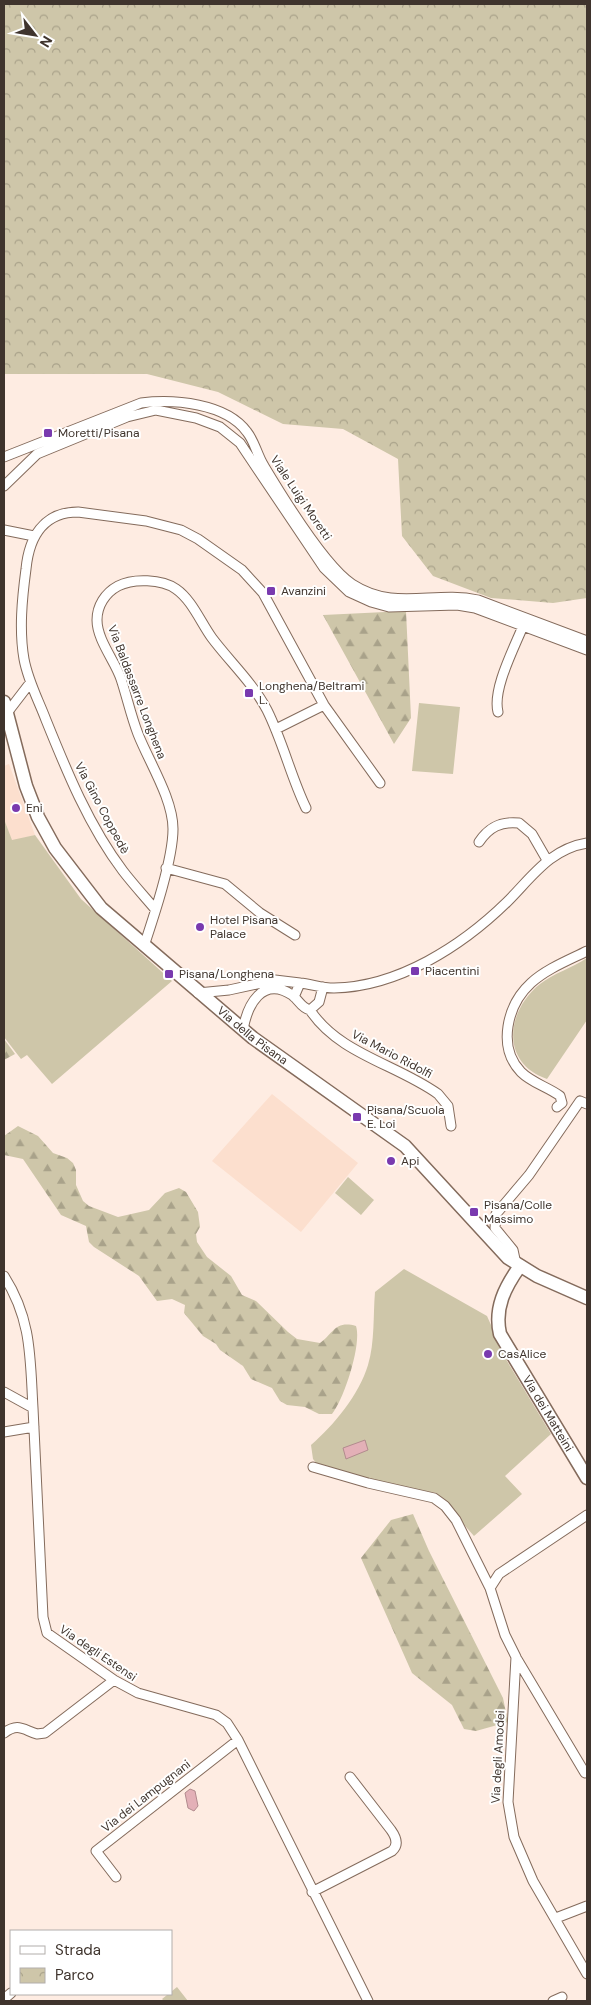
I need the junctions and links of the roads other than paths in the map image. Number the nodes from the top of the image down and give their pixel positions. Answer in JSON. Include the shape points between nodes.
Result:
{"nodes":[{"id":1,"x":185,"y":415,"type":"junction"},
{"id":2,"x":248,"y":433,"type":"junction"},
{"id":3,"x":4,"y":457,"type":"edge"},
{"id":4,"x":13,"y":477,"type":"junction"},
{"id":5,"x":4,"y":482,"type":"edge"},
{"id":6,"x":4,"y":486,"type":"edge"},
{"id":7,"x":4,"y":530,"type":"edge"},
{"id":8,"x":34,"y":536,"type":"junction"},
{"id":9,"x":525,"y":622,"type":"junction"},
{"id":10,"x":587,"y":641,"type":"edge"},
{"id":11,"x":587,"y":650,"type":"edge"},
{"id":12,"x":30,"y":683,"type":"junction"},
{"id":13,"x":324,"y":704,"type":"junction"},
{"id":14,"x":5,"y":707,"type":"edge"},
{"id":15,"x":498,"y":712,"type":"dead end"},
{"id":16,"x":276,"y":729,"type":"junction"},
{"id":17,"x":380,"y":783,"type":"dead end"},
{"id":18,"x":306,"y":808,"type":"dead end"},
{"id":19,"x":479,"y":842,"type":"dead end"},
{"id":20,"x":587,"y":843,"type":"edge"},
{"id":21,"x":547,"y":860,"type":"junction"},
{"id":22,"x":166,"y":868,"type":"junction"},
{"id":23,"x":155,"y":909,"type":"junction"},
{"id":24,"x":295,"y":935,"type":"dead end"},
{"id":25,"x":144,"y":946,"type":"junction"},
{"id":26,"x":587,"y":951,"type":"edge"},
{"id":27,"x":300,"y":982,"type":"junction"},
{"id":28,"x":323,"y":987,"type":"junction"},
{"id":29,"x":243,"y":988,"type":"junction"},
{"id":30,"x":198,"y":993,"type":"junction"},
{"id":31,"x":294,"y":997,"type":"junction"},
{"id":32,"x":251,"y":1002,"type":"junction"},
{"id":33,"x":310,"y":1010,"type":"junction"},
{"id":34,"x":243,"y":1030,"type":"junction"},
{"id":35,"x":587,"y":1104,"type":"edge"},
{"id":36,"x":557,"y":1107,"type":"dead end"},
{"id":37,"x":451,"y":1126,"type":"dead end"},
{"id":38,"x":518,"y":1265,"type":"junction"},
{"id":39,"x":4,"y":1276,"type":"edge"},
{"id":40,"x":587,"y":1298,"type":"edge"},
{"id":41,"x":4,"y":1392,"type":"edge"},
{"id":42,"x":33,"y":1408,"type":"junction"},
{"id":43,"x":34,"y":1428,"type":"junction"},
{"id":44,"x":4,"y":1432,"type":"edge"},
{"id":45,"x":312,"y":1467,"type":"dead end"},
{"id":46,"x":587,"y":1478,"type":"edge"},
{"id":47,"x":587,"y":1516,"type":"edge"},
{"id":48,"x":490,"y":1588,"type":"junction"},
{"id":49,"x":516,"y":1657,"type":"junction"},
{"id":50,"x":114,"y":1680,"type":"junction"},
{"id":51,"x":4,"y":1732,"type":"edge"},
{"id":52,"x":238,"y":1740,"type":"junction"},
{"id":53,"x":585,"y":1773,"type":"dead end"},
{"id":54,"x":350,"y":1777,"type":"dead end"},
{"id":55,"x":116,"y":1877,"type":"dead end"},
{"id":56,"x":312,"y":1892,"type":"junction"},
{"id":57,"x":587,"y":1906,"type":"edge"},
{"id":58,"x":556,"y":1918,"type":"junction"},
{"id":59,"x":587,"y":1974,"type":"edge"},
{"id":60,"x":562,"y":1997,"type":"dead end"},
{"id":61,"x":368,"y":2001,"type":"edge"},
{"id":62,"x":553,"y":2001,"type":"edge"}],
"edges":[{"from":1,"to":2,"type":"street","via":[[193,410],[204,411]]},
{"from":1,"to":4,"type":"street","name":"Viale Luigi Moretti","via":[[149,410],[127,417],[37,454]]},
{"from":1,"to":9,"type":"street","name":"Viale Luigi Moretti","via":[[215,425],[240,443],[324,568],[349,592],[389,607],[470,606]]},
{"from":2,"to":3,"type":"street","name":"Viale Luigi Moretti","via":[[234,420],[211,408],[152,402],[132,406]]},
{"from":2,"to":9,"type":"street","name":"Viale Luigi Moretti","via":[[264,466],[318,547],[334,568],[353,584],[394,600],[472,599]]},
{"from":4,"to":5,"type":"street","name":"Viale Luigi Moretti"},
{"from":4,"to":6,"type":"street","name":"Viale Luigi Moretti"},
{"from":7,"to":8,"type":"street"},
{"from":8,"to":12,"type":"street","name":"Via Gino Coppedè","via":[[26,563],[22,634]]},
{"from":8,"to":13,"type":"street","via":[[51,519],[74,512],[154,523],[193,536],[238,566],[260,589]]},
{"from":9,"to":10,"type":"street","name":"Viale Luigi Moretti"},
{"from":9,"to":11,"type":"street","name":"Viale Luigi Moretti"},
{"from":9,"to":15,"type":"street","via":[[499,690]]},
{"from":12,"to":14,"type":"street"},
{"from":12,"to":23,"type":"street","name":"Via Gino Coppedè","via":[[74,787],[90,816],[123,871]]},
{"from":13,"to":16,"type":"street"},
{"from":13,"to":17,"type":"street"},
{"from":14,"to":25,"type":"main road","name":"Via della Pisana","via":[[28,794],[47,835],[98,905]]},
{"from":16,"to":18,"type":"street","name":"Via Baldassarre Longhena"},
{"from":16,"to":22,"type":"street","name":"Via Baldassarre Longhena","via":[[258,696],[178,591],[162,584],[136,581],[117,586],[105,596],[98,610],[98,629],[118,671],[138,734],[171,814],[173,829]]},
{"from":19,"to":21,"type":"street","via":[[496,825],[519,823],[532,834]]},
{"from":20,"to":21,"type":"street","via":[[566,849]]},
{"from":21,"to":28,"type":"street","via":[[491,917],[422,963],[373,982],[350,987]]},
{"from":22,"to":23,"type":"street","name":"Via Baldassarre Longhena"},
{"from":22,"to":24,"type":"street","via":[[225,884],[260,913]]},
{"from":23,"to":25,"type":"street","name":"Via Baldassarre Longhena"},
{"from":25,"to":30,"type":"main road","name":"Via della Pisana"},
{"from":26,"to":36,"type":"street","via":[[532,982],[515,1006],[508,1024],[507,1044],[513,1061],[527,1078],[561,1098],[562,1103]]},
{"from":27,"to":28,"type":"street"},
{"from":27,"to":29,"type":"street","via":[[275,980]]},
{"from":27,"to":31,"type":"street"},
{"from":28,"to":33,"type":"street","via":[[318,1004]]},
{"from":29,"to":30,"type":"street"},
{"from":29,"to":32,"type":"street"},
{"from":30,"to":34,"type":"main road","name":"Via della Pisana"},
{"from":31,"to":32,"type":"street","via":[[270,990]]},
{"from":31,"to":33,"type":"street","name":"Via Mario Ridolfi"},
{"from":32,"to":34,"type":"street"},
{"from":33,"to":37,"type":"street","name":"Via Mario Ridolfi","via":[[333,1036],[438,1094],[448,1106]]},
{"from":34,"to":38,"type":"main road","name":"Via della Pisana","via":[[405,1146],[503,1253]]},
{"from":35,"to":38,"type":"street","via":[[580,1101],[530,1175],[496,1214],[495,1228],[513,1250]]},
{"from":38,"to":40,"type":"main road","name":"Via della Pisana"},
{"from":38,"to":46,"type":"main road","name":"Via dei Matteini","via":[[500,1304],[500,1334]]},
{"from":39,"to":42,"type":"street","name":"Via degli Estensi","via":[[25,1321]]},
{"from":41,"to":42,"type":"street"},
{"from":42,"to":43,"type":"street","name":"Via degli Estensi"},
{"from":43,"to":44,"type":"street"},
{"from":43,"to":50,"type":"street","name":"Via degli Estensi","via":[[46,1630]]},
{"from":45,"to":48,"type":"street","name":"Via degli Amodei","via":[[434,1498],[456,1520]]},
{"from":47,"to":48,"type":"street","via":[[499,1574]]},
{"from":48,"to":49,"type":"street","name":"Via degli Amodei","via":[[505,1635]]},
{"from":49,"to":53,"type":"street"},
{"from":49,"to":58,"type":"street","name":"Via degli Amodei","via":[[508,1817],[521,1855]]},
{"from":50,"to":51,"type":"street","via":[[45,1732],[37,1734],[22,1726],[14,1726]]},
{"from":50,"to":52,"type":"street","name":"Via degli Estensi","via":[[142,1695],[221,1717]]},
{"from":52,"to":55,"type":"street","name":"Via dei Lampugnani","via":[[96,1851]]},
{"from":52,"to":56,"type":"street","name":"Via degli Estensi"},
{"from":54,"to":56,"type":"street","via":[[391,1830],[396,1846]]},
{"from":56,"to":61,"type":"street","name":"Via degli Estensi"},
{"from":57,"to":58,"type":"street"},
{"from":58,"to":59,"type":"street","name":"Via degli Amodei"},
{"from":60,"to":62,"type":"street"}]}
